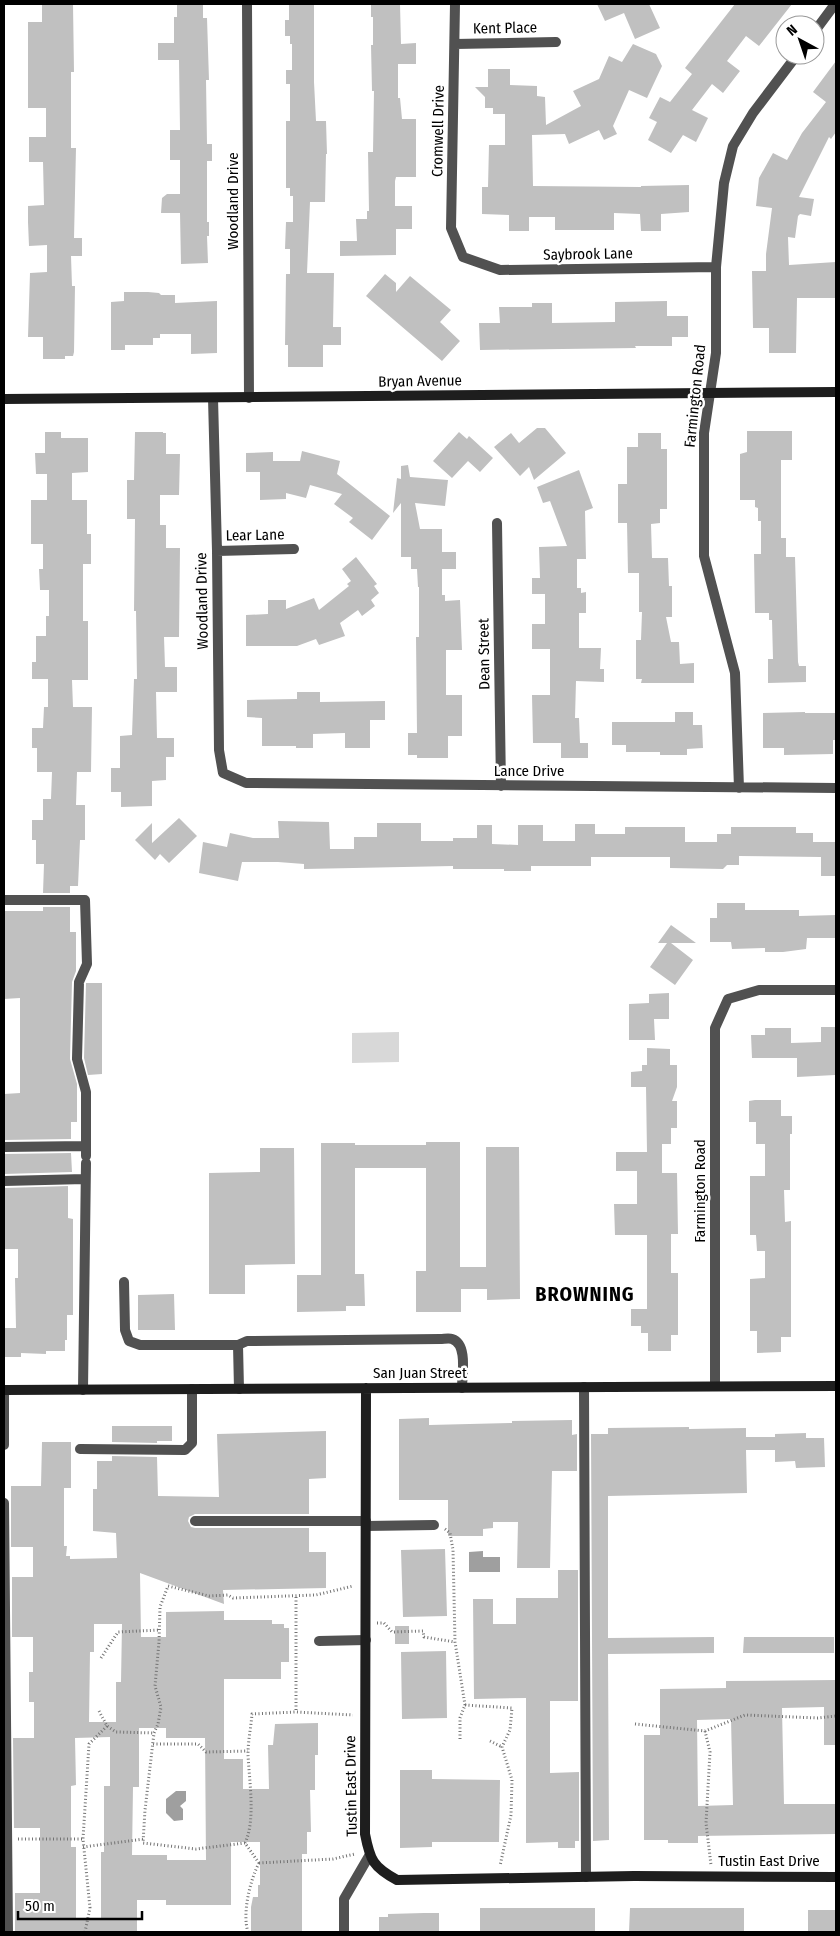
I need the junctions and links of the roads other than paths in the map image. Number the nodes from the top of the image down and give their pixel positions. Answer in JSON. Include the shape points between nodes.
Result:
{"nodes":[{"id":1,"x":247,"y":4,"type":"edge"},
{"id":2,"x":455,"y":4,"type":"edge"},
{"id":3,"x":836,"y":4,"type":"edge"},
{"id":4,"x":825,"y":18,"type":"edge"},
{"id":5,"x":556,"y":42,"type":"dead end"},
{"id":6,"x":455,"y":44,"type":"junction"},
{"id":7,"x":789,"y":65,"type":"edge"},
{"id":8,"x":463,"y":257,"type":"joint"},
{"id":9,"x":716,"y":267,"type":"junction"},
{"id":10,"x":836,"y":392,"type":"edge"},
{"id":11,"x":710,"y":393,"type":"junction"},
{"id":12,"x":213,"y":398,"type":"junction"},
{"id":13,"x":249,"y":398,"type":"junction"},
{"id":14,"x":4,"y":399,"type":"edge"},
{"id":15,"x":497,"y":522,"type":"dead end"},
{"id":16,"x":294,"y":549,"type":"dead end"},
{"id":17,"x":217,"y":551,"type":"junction"},
{"id":18,"x":223,"y":774,"type":"joint"},
{"id":19,"x":501,"y":786,"type":"junction"},
{"id":20,"x":738,"y":788,"type":"junction"},
{"id":21,"x":836,"y":788,"type":"edge"},
{"id":22,"x":4,"y":900,"type":"edge"},
{"id":23,"x":836,"y":990,"type":"edge"},
{"id":24,"x":4,"y":1147,"type":"edge"},
{"id":25,"x":86,"y":1155,"type":"junction"},
{"id":26,"x":86,"y":1180,"type":"junction"},
{"id":27,"x":4,"y":1181,"type":"edge"},
{"id":28,"x":124,"y":1282,"type":"dead end"},
{"id":29,"x":238,"y":1345,"type":"junction"},
{"id":30,"x":715,"y":1386,"type":"junction"},
{"id":31,"x":836,"y":1386,"type":"edge"},
{"id":32,"x":584,"y":1387,"type":"junction"},
{"id":33,"x":366,"y":1388,"type":"junction"},
{"id":34,"x":462,"y":1388,"type":"junction"},
{"id":35,"x":192,"y":1389,"type":"junction"},
{"id":36,"x":239,"y":1389,"type":"junction"},
{"id":37,"x":4,"y":1390,"type":"edge"},
{"id":38,"x":83,"y":1390,"type":"junction"},
{"id":39,"x":4,"y":1445,"type":"edge"},
{"id":40,"x":80,"y":1449,"type":"dead end"},
{"id":41,"x":4,"y":1503,"type":"edge"},
{"id":42,"x":195,"y":1521,"type":"dead end"},
{"id":43,"x":366,"y":1523,"type":"junction"},
{"id":44,"x":434,"y":1525,"type":"road end"},
{"id":45,"x":366,"y":1640,"type":"junction"},
{"id":46,"x":319,"y":1641,"type":"dead end"},
{"id":47,"x":369,"y":1853,"type":"junction"},
{"id":48,"x":586,"y":1876,"type":"junction"},
{"id":49,"x":836,"y":1877,"type":"edge"},
{"id":50,"x":8,"y":1932,"type":"edge"},
{"id":51,"x":344,"y":1932,"type":"edge"}],
"edges":[{"from":1,"to":13,"type":"street","name":"Woodland Drive"},
{"from":2,"to":6,"type":"street","name":"Cromwell Drive"},
{"from":3,"to":4,"type":"street"},
{"from":5,"to":6,"type":"street","name":"Kent Place"},
{"from":6,"to":8,"type":"street","name":"Cromwell Drive","via":[[451,228]]},
{"from":7,"to":9,"type":"street","name":"Farmington Road","via":[[733,146],[724,183]]},
{"from":8,"to":9,"type":"street","name":"Saybrook Lane","via":[[500,270]]},
{"from":9,"to":11,"type":"street","name":"Farmington Road","via":[[716,353]]},
{"from":10,"to":11,"type":"main road","name":"Bryan Avenue"},
{"from":11,"to":13,"type":"main road","name":"Bryan Avenue"},
{"from":11,"to":20,"type":"street","name":"Farmington Road","via":[[704,433],[704,556],[735,673]]},
{"from":12,"to":13,"type":"main road","name":"Bryan Avenue"},
{"from":12,"to":14,"type":"main road","name":"Bryan Avenue"},
{"from":12,"to":17,"type":"street","name":"Woodland Drive"},
{"from":15,"to":19,"type":"street","name":"Dean Street"},
{"from":16,"to":17,"type":"street","name":"Lear Lane"},
{"from":17,"to":18,"type":"street","name":"Woodland Drive","via":[[219,750]]},
{"from":18,"to":19,"type":"street","name":"Lance Drive","via":[[246,783]]},
{"from":19,"to":20,"type":"street","name":"Lance Drive"},
{"from":20,"to":21,"type":"street","name":"Lance Drive"},
{"from":22,"to":25,"type":"street","via":[[85,900],[87,964],[79,982],[77,1060],[86,1092]]},
{"from":23,"to":30,"type":"street","name":"Farmington Road","via":[[759,990],[728,999],[715,1028]]},
{"from":24,"to":25,"type":"street"},
{"from":25,"to":26,"type":"street"},
{"from":26,"to":27,"type":"street"},
{"from":26,"to":38,"type":"street"},
{"from":28,"to":29,"type":"street","via":[[125,1330],[129,1341],[140,1345]]},
{"from":29,"to":34,"type":"street","via":[[247,1341],[452,1339],[462,1349]]},
{"from":29,"to":36,"type":"street"},
{"from":30,"to":31,"type":"main road","name":"San Juan Street"},
{"from":30,"to":32,"type":"main road","name":"San Juan Street"},
{"from":32,"to":34,"type":"main road","name":"San Juan Street"},
{"from":32,"to":48,"type":"street"},
{"from":33,"to":34,"type":"main road","name":"San Juan Street"},
{"from":33,"to":36,"type":"main road","name":"San Juan Street"},
{"from":33,"to":43,"type":"main road","name":"Tustin East Drive"},
{"from":35,"to":36,"type":"main road","name":"San Juan Street"},
{"from":35,"to":38,"type":"main road","name":"San Juan Street"},
{"from":35,"to":40,"type":"street","via":[[192,1443],[185,1450]]},
{"from":37,"to":38,"type":"main road","name":"San Juan Street"},
{"from":37,"to":39,"type":"street"},
{"from":41,"to":50,"type":"street"},
{"from":42,"to":43,"type":"street"},
{"from":43,"to":44,"type":"street"},
{"from":43,"to":45,"type":"main road","name":"Tustin East Drive"},
{"from":45,"to":46,"type":"street"},
{"from":45,"to":47,"type":"main road","name":"Tustin East Drive","via":[[366,1834]]},
{"from":47,"to":48,"type":"main road","name":"Tustin East Drive","via":[[382,1872],[397,1880]]},
{"from":47,"to":51,"type":"street","via":[[344,1899]]},
{"from":48,"to":49,"type":"main road","name":"Tustin East Drive"}]}
